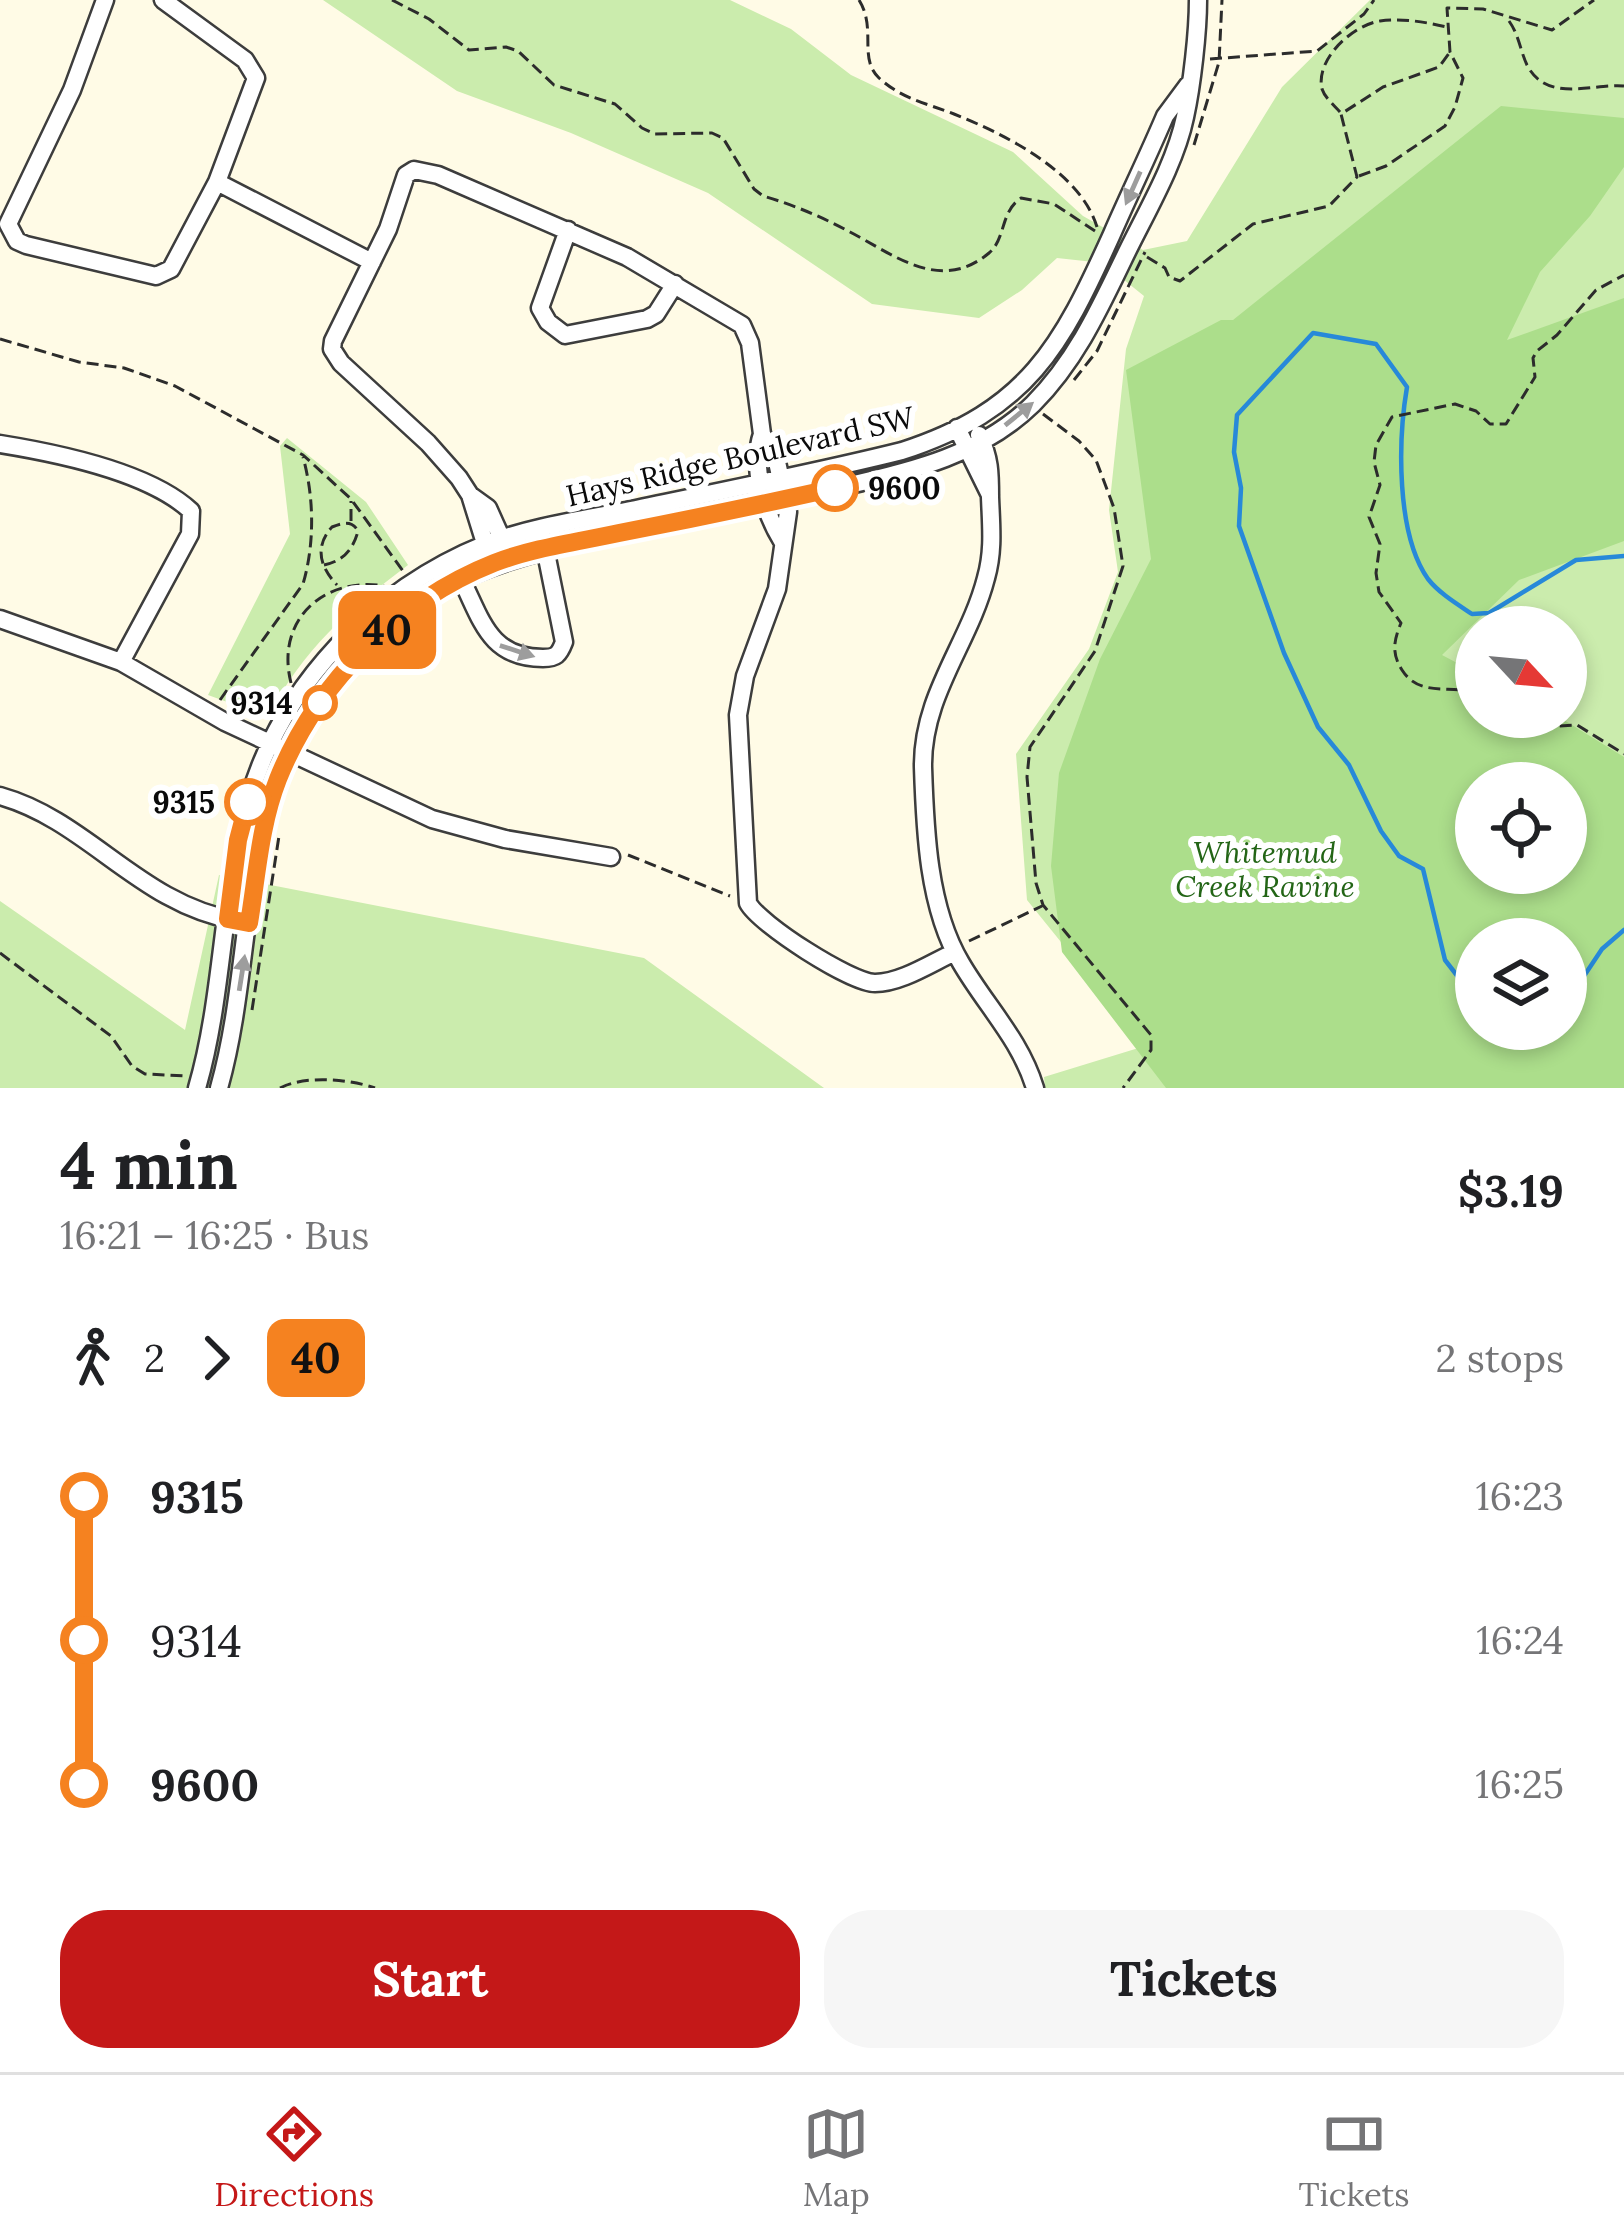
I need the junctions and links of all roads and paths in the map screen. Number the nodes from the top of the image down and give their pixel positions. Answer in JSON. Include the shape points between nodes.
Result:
{"nodes":[{"id":1,"x":105,"y":0,"type":"edge"},
{"id":2,"x":163,"y":0,"type":"edge"},
{"id":3,"x":392,"y":0,"type":"edge"},
{"id":4,"x":859,"y":0,"type":"edge"},
{"id":5,"x":1198,"y":0,"type":"edge"},
{"id":6,"x":1374,"y":0,"type":"edge"},
{"id":7,"x":1446,"y":0,"type":"edge"},
{"id":8,"x":1594,"y":0,"type":"edge"},
{"id":9,"x":1447,"y":8,"type":"junction"},
{"id":10,"x":1505,"y":17,"type":"junction"},
{"id":11,"x":1449,"y":27,"type":"junction"},
{"id":12,"x":1450,"y":52,"type":"junction"},
{"id":13,"x":1193,"y":60,"type":"junction"},
{"id":14,"x":1188,"y":85,"type":"junction"},
{"id":15,"x":1624,"y":86,"type":"edge"},
{"id":16,"x":1341,"y":114,"type":"junction"},
{"id":17,"x":1357,"y":177,"type":"junction"},
{"id":18,"x":217,"y":182,"type":"junction"},
{"id":19,"x":568,"y":230,"type":"junction"},
{"id":20,"x":1129,"y":248,"type":"junction"},
{"id":21,"x":372,"y":262,"type":"junction"},
{"id":22,"x":1624,"y":275,"type":"edge"},
{"id":23,"x":674,"y":284,"type":"junction"},
{"id":24,"x":0,"y":339,"type":"edge"},
{"id":25,"x":1042,"y":413,"type":"dead end"},
{"id":26,"x":965,"y":424,"type":"junction"},
{"id":27,"x":762,"y":434,"type":"junction"},
{"id":28,"x":0,"y":444,"type":"edge"},
{"id":29,"x":974,"y":446,"type":"junction"},
{"id":30,"x":303,"y":455,"type":"junction"},
{"id":31,"x":782,"y":478,"type":"junction"},
{"id":32,"x":761,"y":483,"type":"junction"},
{"id":33,"x":470,"y":495,"type":"junction"},
{"id":34,"x":351,"y":499,"type":"junction"},
{"id":35,"x":787,"y":499,"type":"junction"},
{"id":36,"x":767,"y":502,"type":"junction"},
{"id":37,"x":350,"y":524,"type":"junction"},
{"id":38,"x":358,"y":531,"type":"junction"},
{"id":39,"x":374,"y":531,"type":"junction"},
{"id":40,"x":502,"y":539,"type":"junction"},
{"id":41,"x":543,"y":539,"type":"junction"},
{"id":42,"x":782,"y":541,"type":"junction"},
{"id":43,"x":484,"y":545,"type":"junction"},
{"id":44,"x":319,"y":556,"type":"junction"},
{"id":45,"x":309,"y":559,"type":"junction"},
{"id":46,"x":452,"y":561,"type":"junction"},
{"id":47,"x":501,"y":561,"type":"junction"},
{"id":48,"x":324,"y":565,"type":"junction"},
{"id":49,"x":404,"y":572,"type":"dead end"},
{"id":50,"x":461,"y":579,"type":"junction"},
{"id":51,"x":338,"y":586,"type":"junction"},
{"id":52,"x":386,"y":586,"type":"dead end"},
{"id":53,"x":0,"y":619,"type":"edge"},
{"id":54,"x":121,"y":662,"type":"junction"},
{"id":55,"x":292,"y":685,"type":"dead end"},
{"id":56,"x":1455,"y":690,"type":"edge"},
{"id":57,"x":210,"y":714,"type":"junction"},
{"id":58,"x":1587,"y":731,"type":"edge"},
{"id":59,"x":272,"y":743,"type":"junction"},
{"id":60,"x":291,"y":752,"type":"junction"},
{"id":61,"x":1624,"y":754,"type":"edge"},
{"id":62,"x":0,"y":796,"type":"edge"},
{"id":63,"x":280,"y":827,"type":"dead end"},
{"id":64,"x":611,"y":857,"type":"joint"},
{"id":65,"x":748,"y":903,"type":"junction"},
{"id":66,"x":1043,"y":905,"type":"junction"},
{"id":67,"x":228,"y":919,"type":"junction"},
{"id":68,"x":249,"y":923,"type":"junction"},
{"id":69,"x":954,"y":951,"type":"junction"},
{"id":70,"x":0,"y":952,"type":"edge"},
{"id":71,"x":251,"y":1016,"type":"dead end"},
{"id":72,"x":191,"y":1082,"type":"edge"},
{"id":73,"x":219,"y":1088,"type":"edge"},
{"id":74,"x":280,"y":1088,"type":"edge"},
{"id":75,"x":375,"y":1088,"type":"edge"},
{"id":76,"x":1035,"y":1088,"type":"edge"},
{"id":77,"x":1123,"y":1088,"type":"edge"}],
"edges":[{"from":1,"to":18,"type":"street","via":[[72,90],[11,212],[11,234],[26,245],[166,275]]},
{"from":2,"to":18,"type":"street","via":[[254,69],[255,88]]},
{"from":3,"to":4,"type":"path","via":[[469,50],[518,52],[554,86],[615,104],[655,134],[723,138],[763,196],[900,262],[937,269],[975,262],[994,248],[1021,198],[1054,204],[1100,234],[1060,175],[1000,136],[904,96],[873,72]]},
{"from":5,"to":13,"type":"street","name":"Hays Ridge Boulevard SW"},
{"from":6,"to":13,"type":"path","via":[[1317,51]]},
{"from":7,"to":9,"type":"path"},
{"from":8,"to":10,"type":"path","via":[[1552,30]]},
{"from":9,"to":10,"type":"path"},
{"from":9,"to":11,"type":"path"},
{"from":10,"to":15,"type":"path","via":[[1537,77],[1574,91]]},
{"from":11,"to":12,"type":"path"},
{"from":11,"to":16,"type":"path","via":[[1373,22],[1345,41],[1328,57],[1322,81]]},
{"from":12,"to":16,"type":"path","via":[[1439,67]]},
{"from":12,"to":17,"type":"path","via":[[1463,79],[1451,118],[1386,166]]},
{"from":13,"to":14,"type":"street","name":"Hays Ridge Boulevard SW"},
{"from":14,"to":20,"type":"street","name":"Hays Ridge Boulevard SW","via":[[1178,138]]},
{"from":14,"to":26,"type":"street","name":"Hays Ridge Boulevard SW","one_way":true,"via":[[1165,116],[1067,331],[1028,378]]},
{"from":16,"to":17,"type":"path"},
{"from":17,"to":20,"type":"path","via":[[1329,206],[1253,224],[1180,280]]},
{"from":18,"to":21,"type":"street"},
{"from":19,"to":21,"type":"street","via":[[414,170]]},
{"from":19,"to":23,"type":"street"},
{"from":19,"to":23,"type":"street","via":[[540,308],[565,335],[647,319]]},
{"from":29,"to":20,"type":"street","name":"Hays Ridge Boulevard SW","one_way":true,"via":[[1033,404],[1072,357]]},
{"from":21,"to":33,"type":"street","via":[[332,349]]},
{"from":22,"to":56,"type":"path","via":[[1596,290],[1537,351],[1535,376],[1506,424],[1443,404],[1396,415],[1376,445],[1380,484],[1369,512],[1380,544],[1378,592],[1401,623],[1395,653],[1415,684]]},
{"from":23,"to":27,"type":"street","via":[[747,333]]},
{"from":24,"to":30,"type":"path","via":[[175,386]]},
{"from":25,"to":66,"type":"path","via":[[1096,460],[1123,566],[1095,651],[1030,747]]},
{"from":26,"to":29,"type":"street"},
{"from":26,"to":31,"type":"street","name":"Hays Ridge Boulevard SW","via":[[902,451]]},
{"from":27,"to":31,"type":"street"},
{"from":27,"to":32,"type":"street"},
{"from":28,"to":54,"type":"street","via":[[115,473],[190,511],[190,533]]},
{"from":29,"to":35,"type":"street","name":"Hays Ridge Boulevard SW","via":[[909,472]]},
{"from":29,"to":69,"type":"street","via":[[990,495],[993,545],[976,609],[934,695],[924,748],[933,879]]},
{"from":30,"to":34,"type":"path"},
{"from":30,"to":45,"type":"path","via":[[312,499]]},
{"from":31,"to":32,"type":"street","name":"Hays Ridge Boulevard SW"},
{"from":31,"to":35,"type":"street"},
{"from":32,"to":36,"type":"street"},
{"from":32,"to":41,"type":"street","name":"Hays Ridge Boulevard SW"},
{"from":33,"to":40,"type":"street","via":[[488,508]]},
{"from":33,"to":43,"type":"street"},
{"from":34,"to":37,"type":"path"},
{"from":34,"to":39,"type":"path"},
{"from":35,"to":36,"type":"street","name":"Hays Ridge Boulevard SW"},
{"from":35,"to":42,"type":"street"},
{"from":36,"to":41,"type":"street","name":"Hays Ridge Boulevard SW"},
{"from":36,"to":42,"type":"street"},
{"from":37,"to":38,"type":"path"},
{"from":37,"to":44,"type":"path","via":[[332,527]]},
{"from":38,"to":39,"type":"path"},
{"from":38,"to":48,"type":"path","via":[[344,557]]},
{"from":39,"to":49,"type":"path"},
{"from":40,"to":41,"type":"street","name":"Hays Ridge Boulevard SW"},
{"from":40,"to":43,"type":"street","name":"Hays Ridge Boulevard SW"},
{"from":40,"to":47,"type":"street"},
{"from":41,"to":47,"type":"street","name":"Hays Ridge Boulevard SW"},
{"from":50,"to":41,"type":"street","name":"Hays Ridge Boulevard SW","one_way":true,"via":[[503,650],[553,657],[564,642]]},
{"from":42,"to":65,"type":"street","via":[[777,589],[745,676],[737,730]]},
{"from":43,"to":46,"type":"street","name":"Hays Ridge Boulevard SW"},
{"from":43,"to":47,"type":"street"},
{"from":44,"to":45,"type":"path"},
{"from":44,"to":48,"type":"path"},
{"from":45,"to":57,"type":"path","via":[[295,599]]},
{"from":46,"to":50,"type":"street","name":"Hays Ridge Boulevard SW"},
{"from":46,"to":59,"type":"street","name":"Hays Ridge Boulevard SW","via":[[366,616],[308,680]]},
{"from":47,"to":50,"type":"street","name":"Hays Ridge Boulevard SW"},
{"from":48,"to":51,"type":"path"},
{"from":50,"to":60,"type":"street","name":"Hays Ridge Boulevard SW","via":[[355,660]]},
{"from":51,"to":52,"type":"path"},
{"from":51,"to":55,"type":"path","via":[[299,620]]},
{"from":53,"to":54,"type":"street"},
{"from":54,"to":57,"type":"street"},
{"from":57,"to":59,"type":"street"},
{"from":58,"to":61,"type":"path"},
{"from":59,"to":60,"type":"street"},
{"from":59,"to":67,"type":"street","name":"Hays Ridge Boulevard SW","via":[[238,840]]},
{"from":60,"to":64,"type":"street","via":[[457,827]]},
{"from":60,"to":68,"type":"street","name":"Hays Ridge Boulevard SW","via":[[266,821]]},
{"from":62,"to":67,"type":"street","via":[[65,826],[150,888]]},
{"from":63,"to":71,"type":"path"},
{"from":64,"to":65,"type":"path","via":[[629,855]]},
{"from":65,"to":69,"type":"street","via":[[761,920],[866,982],[891,980]]},
{"from":66,"to":69,"type":"path"},
{"from":66,"to":77,"type":"path","via":[[1153,1040]]},
{"from":67,"to":68,"type":"street"},
{"from":67,"to":72,"type":"street","name":"Hays Ridge Boulevard SW","via":[[212,1026]]},
{"from":73,"to":68,"type":"street","name":"Hays Ridge Boulevard SW","one_way":true},
{"from":69,"to":76,"type":"street","via":[[1009,1031]]},
{"from":70,"to":72,"type":"path","via":[[111,1036],[132,1066]]},
{"from":74,"to":75,"type":"path","via":[[301,1081]]}]}
